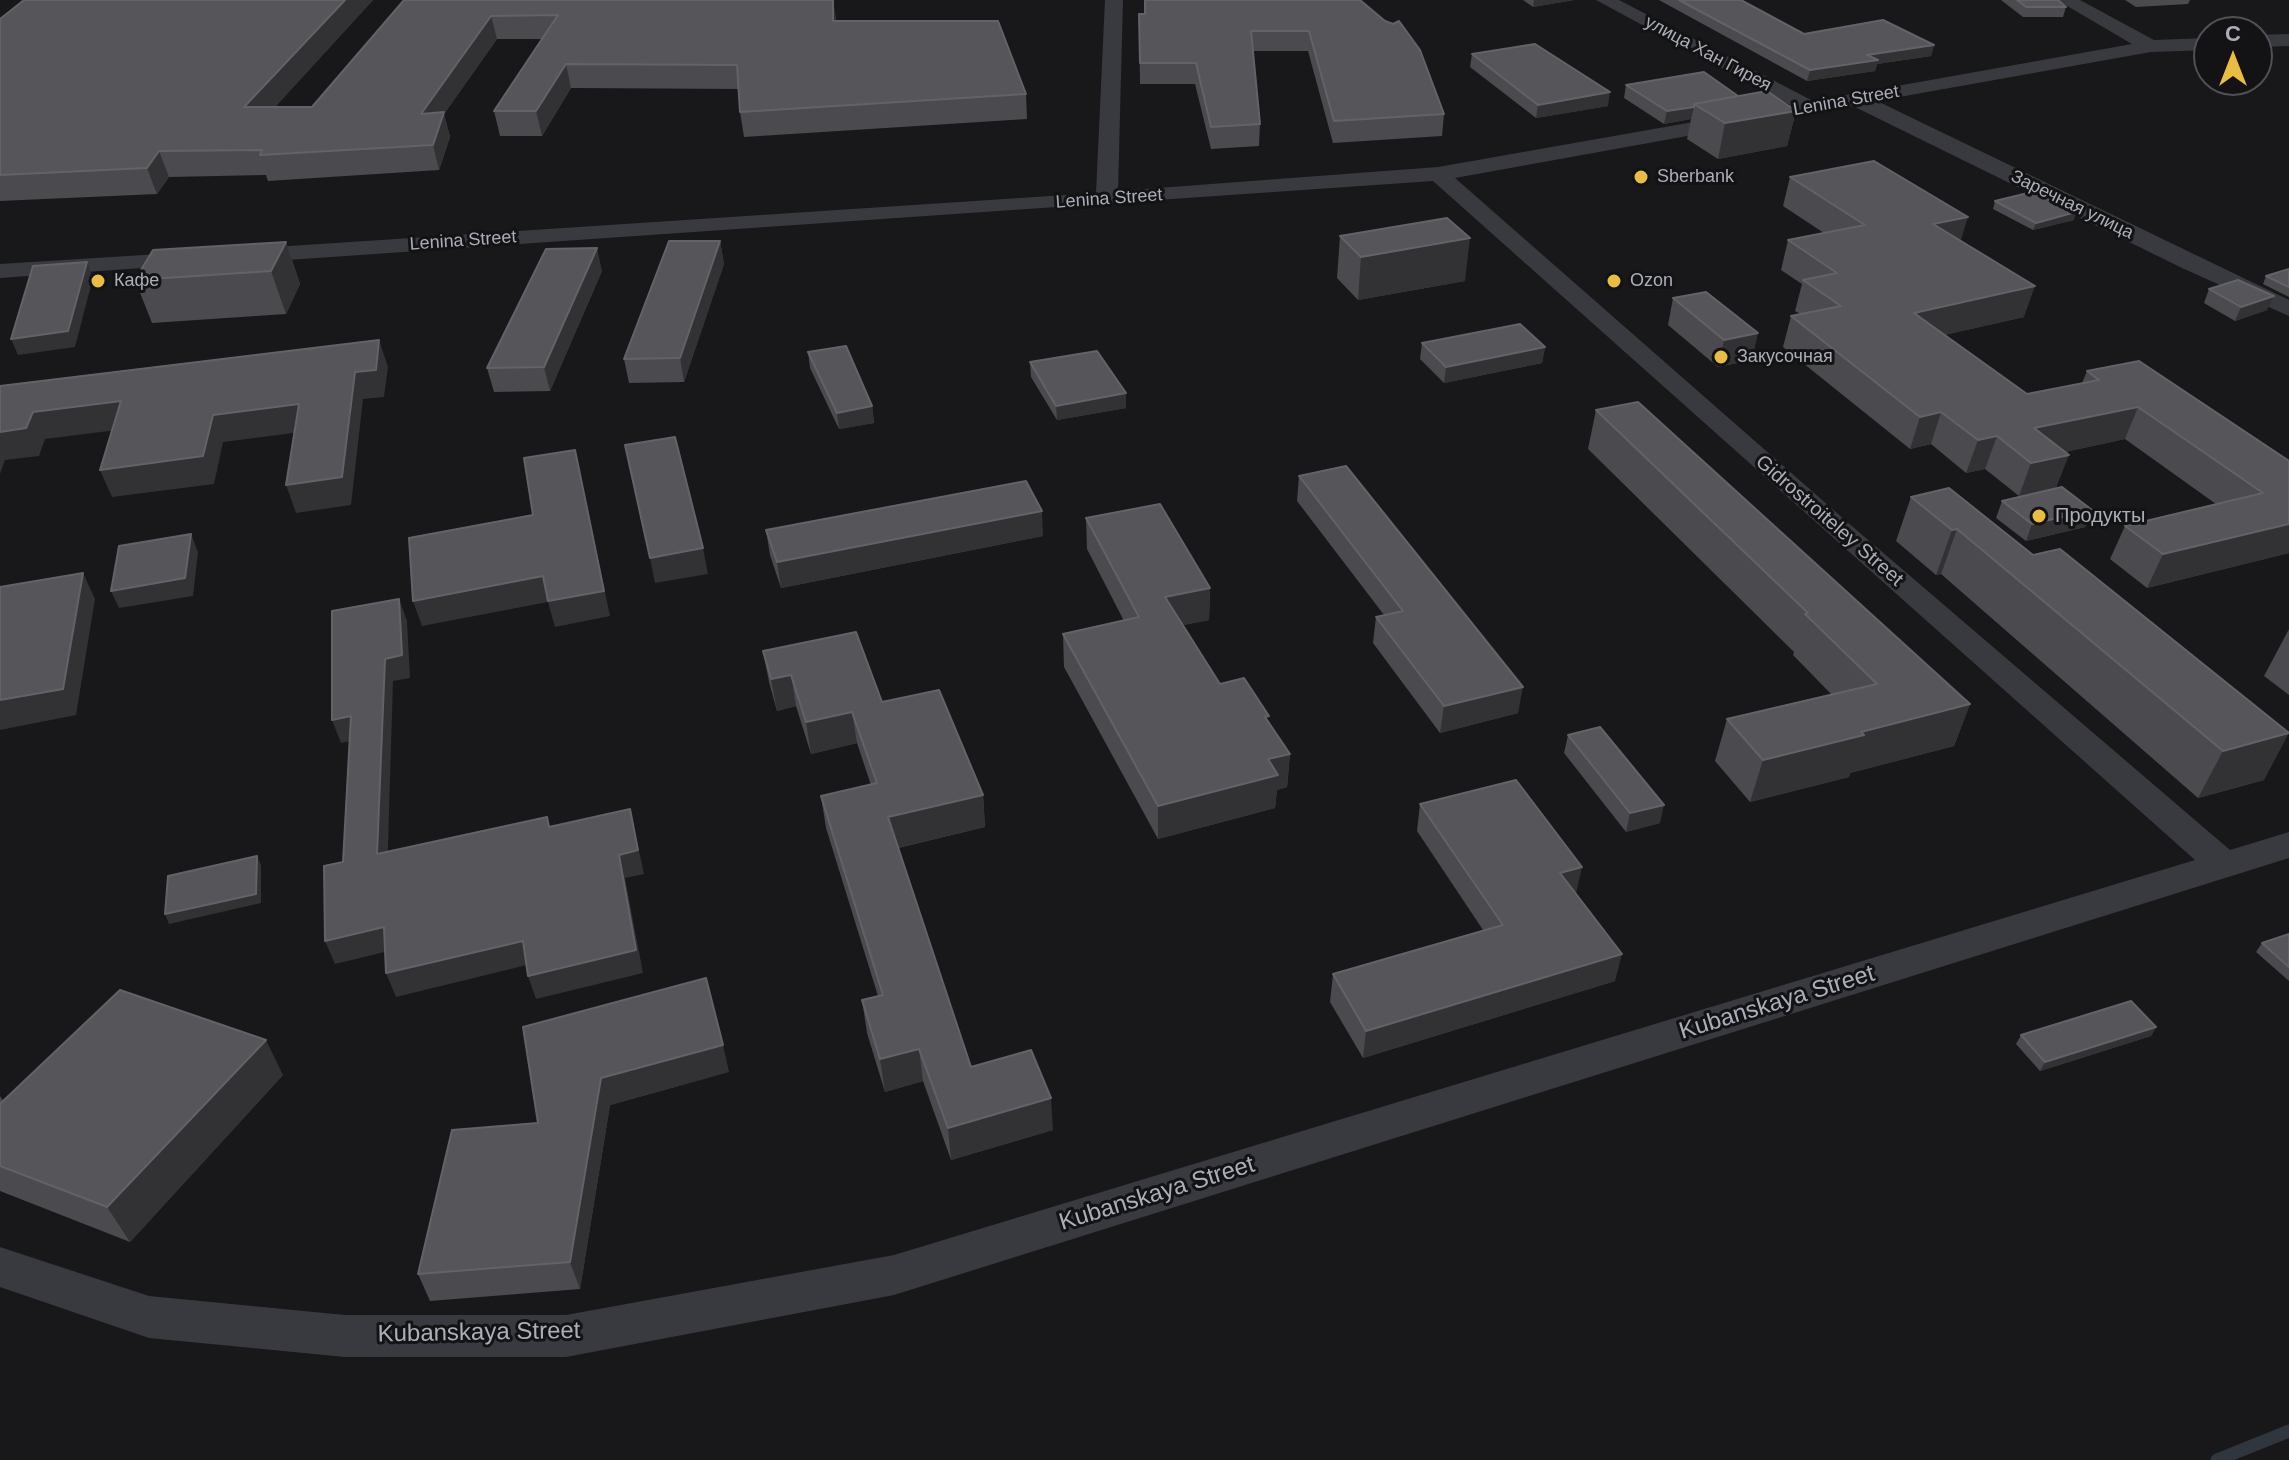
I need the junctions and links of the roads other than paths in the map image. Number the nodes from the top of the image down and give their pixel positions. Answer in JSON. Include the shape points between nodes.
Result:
{"nodes":[{"id":1,"x":1114,"y":0,"type":"edge"},
{"id":2,"x":1605,"y":0,"type":"edge"},
{"id":3,"x":2066,"y":0,"type":"edge"},
{"id":4,"x":2193,"y":45,"type":"edge"},
{"id":5,"x":2151,"y":46,"type":"junction"},
{"id":6,"x":1856,"y":99,"type":"junction"},
{"id":7,"x":1810,"y":107,"type":"junction"},
{"id":8,"x":1438,"y":174,"type":"junction"},
{"id":9,"x":1107,"y":199,"type":"junction"},
{"id":10,"x":0,"y":271,"type":"edge"},
{"id":11,"x":2289,"y":309,"type":"edge"},
{"id":12,"x":2289,"y":845,"type":"edge"},
{"id":13,"x":2223,"y":864,"type":"junction"},
{"id":14,"x":0,"y":1267,"type":"edge"}],
"edges":[{"from":1,"to":9,"type":"street"},
{"from":2,"to":7,"type":"street","name":"улица Хан Гирея"},
{"from":3,"to":5,"type":"street"},
{"from":4,"to":5,"type":"street","name":"Lenina Street"},
{"from":5,"to":6,"type":"street","name":"Lenina Street"},
{"from":6,"to":7,"type":"street","name":"Lenina Street"},
{"from":6,"to":11,"type":"street","name":"Заречная улица"},
{"from":7,"to":8,"type":"street","name":"Lenina Street"},
{"from":8,"to":9,"type":"street","name":"Lenina Street"},
{"from":8,"to":13,"type":"street","name":"Gidrostroiteley Street"},
{"from":9,"to":10,"type":"street","name":"Lenina Street"},
{"from":12,"to":13,"type":"street","name":"Kubanskaya Street"},
{"from":13,"to":14,"type":"street","name":"Kubanskaya Street","via":[[894,1275],[566,1336],[345,1336],[149,1317]]}]}
